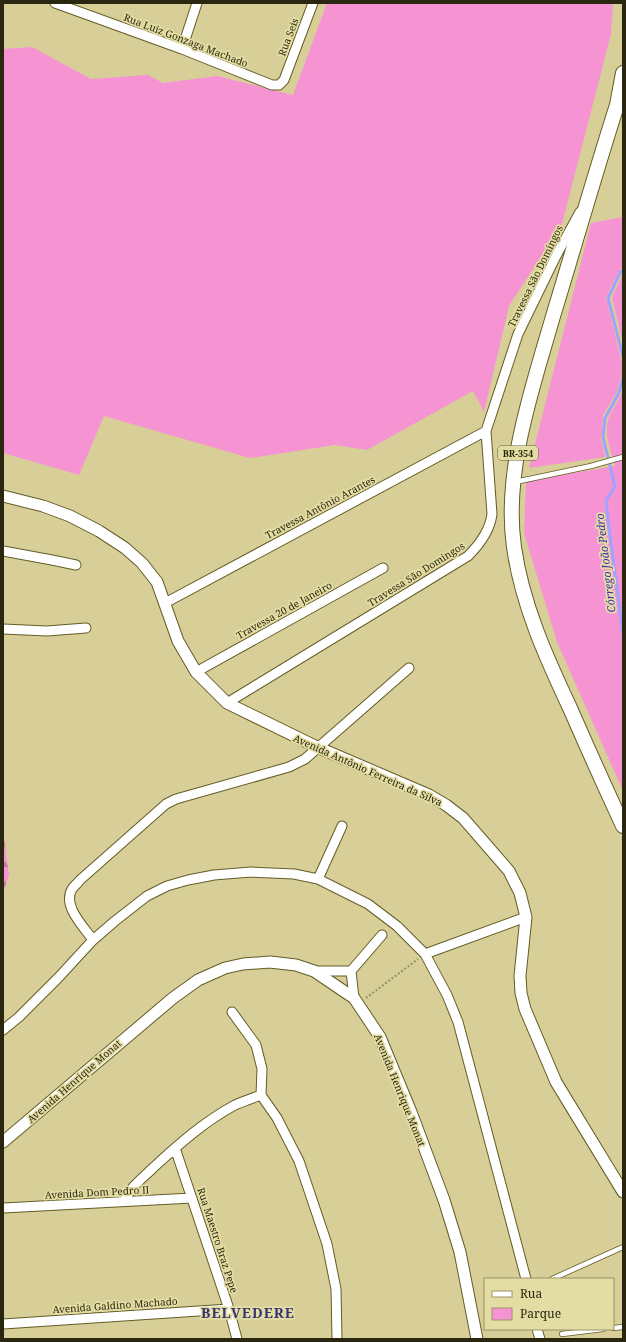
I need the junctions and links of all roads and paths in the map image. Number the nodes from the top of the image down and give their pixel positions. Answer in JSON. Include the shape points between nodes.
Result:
{"nodes":[{"id":1,"x":55,"y":3,"type":"edge"},
{"id":2,"x":197,"y":3,"type":"edge"},
{"id":3,"x":313,"y":3,"type":"edge"},
{"id":4,"x":182,"y":49,"type":"junction"},
{"id":5,"x":623,"y":73,"type":"edge"},
{"id":6,"x":284,"y":80,"type":"joint"},
{"id":7,"x":620,"y":101,"type":"edge"},
{"id":8,"x":589,"y":194,"type":"junction"},
{"id":9,"x":486,"y":431,"type":"junction"},
{"id":10,"x":623,"y":457,"type":"edge"},
{"id":11,"x":513,"y":482,"type":"junction"},
{"id":12,"x":3,"y":496,"type":"edge"},
{"id":13,"x":3,"y":551,"type":"edge"},
{"id":14,"x":76,"y":565,"type":"dead end"},
{"id":15,"x":383,"y":568,"type":"dead end"},
{"id":16,"x":165,"y":603,"type":"junction"},
{"id":17,"x":86,"y":628,"type":"dead end"},
{"id":18,"x":3,"y":629,"type":"edge"},
{"id":19,"x":409,"y":668,"type":"dead end"},
{"id":20,"x":196,"y":672,"type":"junction"},
{"id":21,"x":227,"y":703,"type":"junction"},
{"id":22,"x":317,"y":748,"type":"junction"},
{"id":23,"x":342,"y":826,"type":"dead end"},
{"id":24,"x":623,"y":826,"type":"edge"},
{"id":25,"x":318,"y":879,"type":"junction"},
{"id":26,"x":526,"y":917,"type":"junction"},
{"id":27,"x":382,"y":935,"type":"dead end"},
{"id":28,"x":93,"y":940,"type":"junction"},
{"id":29,"x":425,"y":954,"type":"junction"},
{"id":30,"x":314,"y":971,"type":"junction"},
{"id":31,"x":351,"y":971,"type":"junction"},
{"id":32,"x":356,"y":1001,"type":"junction"},
{"id":33,"x":232,"y":1012,"type":"dead end"},
{"id":34,"x":3,"y":1030,"type":"edge"},
{"id":35,"x":261,"y":1095,"type":"junction"},
{"id":36,"x":3,"y":1142,"type":"edge"},
{"id":37,"x":175,"y":1148,"type":"junction"},
{"id":38,"x":623,"y":1192,"type":"edge"},
{"id":39,"x":192,"y":1198,"type":"junction"},
{"id":40,"x":124,"y":1202,"type":"junction"},
{"id":41,"x":3,"y":1208,"type":"edge"},
{"id":42,"x":623,"y":1247,"type":"edge"},
{"id":43,"x":526,"y":1278,"type":"edge"},
{"id":44,"x":554,"y":1278,"type":"edge"},
{"id":45,"x":229,"y":1309,"type":"junction"},
{"id":46,"x":3,"y":1324,"type":"edge"},
{"id":47,"x":595,"y":1330,"type":"edge"},
{"id":48,"x":562,"y":1334,"type":"dead end"},
{"id":49,"x":237,"y":1339,"type":"edge"},
{"id":50,"x":337,"y":1339,"type":"edge"},
{"id":51,"x":477,"y":1339,"type":"edge"}],
"edges":[{"from":1,"to":4,"type":"street","name":"Rua Luiz Gonzaga Machado"},
{"from":2,"to":4,"type":"street"},
{"from":3,"to":6,"type":"street","name":"Rua Seis"},
{"from":4,"to":6,"type":"street","name":"Rua Luiz Gonzaga Machado","via":[[272,85],[279,85]]},
{"from":5,"to":7,"type":"highway","number":"BR-354"},
{"from":7,"to":8,"type":"highway","number":"BR-354"},
{"from":8,"to":9,"type":"street","name":"Travessa São Domingos","via":[[518,334]]},
{"from":8,"to":11,"type":"highway","number":"BR-354","via":[[521,433]]},
{"from":9,"to":16,"type":"street","name":"Travessa Antônio Arantes"},
{"from":9,"to":21,"type":"street","name":"Travessa São Domingos","via":[[492,514],[491,524],[478,546],[468,556]]},
{"from":10,"to":11,"type":"lane"},
{"from":11,"to":24,"type":"highway","number":"BR-354","via":[[514,547],[525,596],[547,659]]},
{"from":12,"to":16,"type":"street","name":"Avenida Antônio Ferreira da Silva","via":[[70,516],[119,544],[142,563],[157,582]]},
{"from":13,"to":14,"type":"street"},
{"from":15,"to":20,"type":"street","name":"Travessa 20 de Janeiro"},
{"from":16,"to":20,"type":"street","name":"Avenida Antônio Ferreira da Silva","via":[[178,641]]},
{"from":17,"to":18,"type":"street","via":[[47,631]]},
{"from":19,"to":22,"type":"street"},
{"from":20,"to":21,"type":"street","name":"Avenida Antônio Ferreira da Silva"},
{"from":21,"to":22,"type":"street","name":"Avenida Antônio Ferreira da Silva"},
{"from":22,"to":26,"type":"street","name":"Avenida Antônio Ferreira da Silva","via":[[429,795],[463,818],[509,871],[520,893]]},
{"from":22,"to":28,"type":"street","via":[[305,759],[289,767],[166,804],[71,890],[69,900],[72,910]]},
{"from":23,"to":25,"type":"street"},
{"from":25,"to":28,"type":"street","via":[[294,874],[251,872],[188,880],[167,886],[147,896]]},
{"from":25,"to":29,"type":"street","via":[[368,904],[397,926]]},
{"from":26,"to":29,"type":"street"},
{"from":26,"to":38,"type":"street","name":"Avenida Antônio Ferreira da Silva","via":[[520,976],[525,1009],[556,1082]]},
{"from":27,"to":31,"type":"street"},
{"from":28,"to":34,"type":"street","via":[[58,978]]},
{"from":29,"to":32,"type":"path"},
{"from":29,"to":43,"type":"street","via":[[458,1022]]},
{"from":30,"to":31,"type":"street"},
{"from":30,"to":32,"type":"street","name":"Avenida Henrique Monat"},
{"from":30,"to":36,"type":"street","name":"Avenida Henrique Monat","via":[[296,965],[270,962],[243,964],[225,968],[198,980],[173,998]]},
{"from":31,"to":32,"type":"street"},
{"from":32,"to":51,"type":"street","name":"Avenida Henrique Monat","via":[[380,1037],[444,1200],[460,1252]]},
{"from":33,"to":35,"type":"street","via":[[256,1045],[262,1070]]},
{"from":35,"to":37,"type":"street","via":[[236,1105],[207,1122]]},
{"from":35,"to":50,"type":"street","via":[[299,1161],[327,1244],[336,1289]]},
{"from":37,"to":39,"type":"street","name":"Rua Maestro Braz Pepe"},
{"from":37,"to":40,"type":"street","via":[[128,1191]]},
{"from":39,"to":40,"type":"street","name":"Avenida Dom Pedro II"},
{"from":39,"to":45,"type":"street","name":"Rua Maestro Braz Pepe"},
{"from":40,"to":41,"type":"street","name":"Avenida Dom Pedro II"},
{"from":42,"to":44,"type":"lane"},
{"from":45,"to":46,"type":"street","name":"Avenida Galdino Machado"},
{"from":45,"to":49,"type":"street","name":"Rua Maestro Braz Pepe"},
{"from":47,"to":48,"type":"lane"}]}
